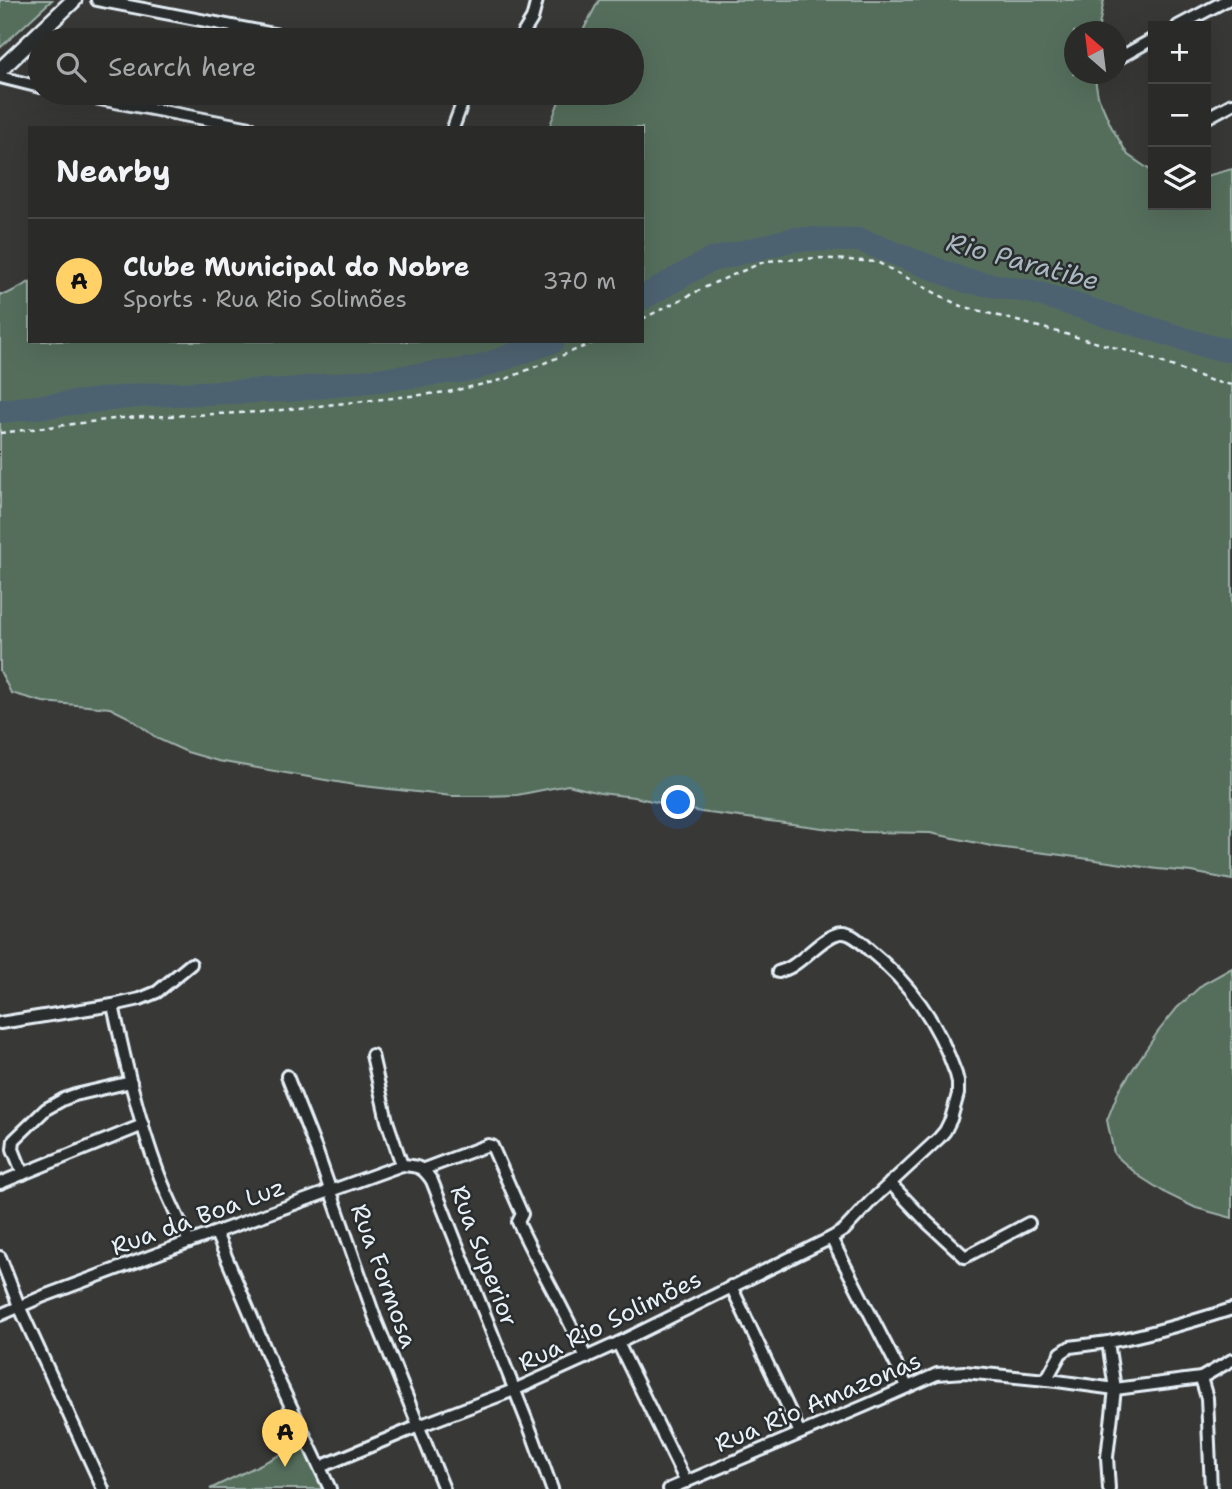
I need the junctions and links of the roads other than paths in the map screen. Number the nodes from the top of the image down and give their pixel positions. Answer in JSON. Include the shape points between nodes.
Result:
{"nodes":[{"id":1,"x":74,"y":0,"type":"edge"},
{"id":2,"x":97,"y":0,"type":"edge"},
{"id":3,"x":537,"y":0,"type":"edge"},
{"id":4,"x":1227,"y":0,"type":"edge"},
{"id":5,"x":1187,"y":21,"type":"edge"},
{"id":6,"x":44,"y":28,"type":"edge"},
{"id":7,"x":243,"y":28,"type":"edge"},
{"id":8,"x":526,"y":28,"type":"edge"},
{"id":9,"x":1148,"y":42,"type":"edge"},
{"id":10,"x":28,"y":44,"type":"edge"},
{"id":11,"x":1127,"y":54,"type":"edge"},
{"id":12,"x":0,"y":70,"type":"edge"},
{"id":13,"x":0,"y":77,"type":"edge"},
{"id":14,"x":28,"y":84,"type":"edge"},
{"id":15,"x":1232,"y":104,"type":"edge"},
{"id":16,"x":131,"y":105,"type":"edge"},
{"id":17,"x":462,"y":105,"type":"edge"},
{"id":18,"x":1211,"y":115,"type":"edge"},
{"id":19,"x":241,"y":126,"type":"edge"},
{"id":20,"x":454,"y":126,"type":"edge"},
{"id":21,"x":191,"y":964,"type":"dead end"},
{"id":22,"x":778,"y":972,"type":"dead end"},
{"id":23,"x":113,"y":1005,"type":"junction"},
{"id":24,"x":0,"y":1023,"type":"edge"},
{"id":25,"x":373,"y":1055,"type":"dead end"},
{"id":26,"x":287,"y":1076,"type":"dead end"},
{"id":27,"x":131,"y":1082,"type":"junction"},
{"id":28,"x":143,"y":1125,"type":"junction"},
{"id":29,"x":407,"y":1166,"type":"junction"},
{"id":30,"x":424,"y":1169,"type":"junction"},
{"id":31,"x":23,"y":1174,"type":"junction"},
{"id":32,"x":894,"y":1180,"type":"junction"},
{"id":33,"x":0,"y":1183,"type":"edge"},
{"id":34,"x":331,"y":1191,"type":"junction"},
{"id":35,"x":1029,"y":1223,"type":"dead end"},
{"id":36,"x":216,"y":1233,"type":"junction"},
{"id":37,"x":831,"y":1238,"type":"junction"},
{"id":38,"x":189,"y":1242,"type":"junction"},
{"id":39,"x":0,"y":1257,"type":"edge"},
{"id":40,"x":731,"y":1286,"type":"junction"},
{"id":41,"x":19,"y":1306,"type":"junction"},
{"id":42,"x":1232,"y":1308,"type":"edge"},
{"id":43,"x":0,"y":1315,"type":"edge"},
{"id":44,"x":1108,"y":1342,"type":"junction"},
{"id":45,"x":618,"y":1343,"type":"junction"},
{"id":46,"x":586,"y":1358,"type":"junction"},
{"id":47,"x":1232,"y":1360,"type":"edge"},
{"id":48,"x":1201,"y":1378,"type":"junction"},
{"id":49,"x":1046,"y":1380,"type":"junction"},
{"id":50,"x":907,"y":1387,"type":"junction"},
{"id":51,"x":1115,"y":1389,"type":"junction"},
{"id":52,"x":514,"y":1390,"type":"junction"},
{"id":53,"x":419,"y":1426,"type":"junction"},
{"id":54,"x":800,"y":1433,"type":"junction"},
{"id":55,"x":320,"y":1467,"type":"junction"},
{"id":56,"x":685,"y":1482,"type":"junction"},
{"id":57,"x":103,"y":1489,"type":"edge"},
{"id":58,"x":330,"y":1489,"type":"edge"},
{"id":59,"x":444,"y":1489,"type":"edge"},
{"id":60,"x":552,"y":1489,"type":"edge"},
{"id":61,"x":669,"y":1489,"type":"edge"},
{"id":62,"x":1109,"y":1489,"type":"edge"},
{"id":63,"x":1211,"y":1489,"type":"edge"}],
"edges":[{"from":1,"to":6,"type":"street"},
{"from":2,"to":7,"type":"street"},
{"from":3,"to":8,"type":"street"},
{"from":4,"to":5,"type":"street"},
{"from":9,"to":11,"type":"street"},
{"from":10,"to":12,"type":"street"},
{"from":13,"to":14,"type":"street"},
{"from":15,"to":18,"type":"street"},
{"from":16,"to":19,"type":"street"},
{"from":17,"to":20,"type":"street"},
{"from":21,"to":23,"type":"street","via":[[150,996]]},
{"from":22,"to":32,"type":"street","name":"Rua Rio Solimões","via":[[837,933],[846,934],[885,962],[926,1009],[953,1065],[958,1094],[945,1131]]},
{"from":23,"to":24,"type":"street"},
{"from":23,"to":27,"type":"street"},
{"from":25,"to":29,"type":"street","via":[[387,1121]]},
{"from":26,"to":34,"type":"street","name":"Rua Formosa"},
{"from":27,"to":28,"type":"street"},
{"from":27,"to":31,"type":"street","via":[[75,1095],[46,1109],[14,1140]]},
{"from":28,"to":31,"type":"street"},
{"from":28,"to":38,"type":"street"},
{"from":29,"to":30,"type":"street","name":"Rua Superior"},
{"from":29,"to":34,"type":"street","name":"Rua da Boa Luz"},
{"from":30,"to":46,"type":"street","via":[[492,1146],[522,1214],[518,1222]]},
{"from":30,"to":52,"type":"street","name":"Rua Superior"},
{"from":31,"to":33,"type":"street"},
{"from":32,"to":35,"type":"street","via":[[928,1223],[965,1257]]},
{"from":32,"to":37,"type":"street","name":"Rua Rio Solimões","via":[[845,1230]]},
{"from":34,"to":36,"type":"street","name":"Rua da Boa Luz"},
{"from":34,"to":53,"type":"street","name":"Rua Formosa"},
{"from":36,"to":38,"type":"street","name":"Rua da Boa Luz"},
{"from":36,"to":55,"type":"street"},
{"from":37,"to":40,"type":"street","name":"Rua Rio Solimões"},
{"from":37,"to":50,"type":"street"},
{"from":38,"to":41,"type":"street","name":"Rua da Boa Luz"},
{"from":39,"to":41,"type":"street"},
{"from":40,"to":45,"type":"street","name":"Rua Rio Solimões"},
{"from":40,"to":54,"type":"street"},
{"from":41,"to":43,"type":"street","name":"Rua da Boa Luz"},
{"from":41,"to":57,"type":"street"},
{"from":42,"to":44,"type":"street"},
{"from":44,"to":49,"type":"street","via":[[1070,1347],[1061,1353]]},
{"from":44,"to":51,"type":"street"},
{"from":45,"to":46,"type":"street","name":"Rua Rio Solimões"},
{"from":45,"to":56,"type":"street"},
{"from":46,"to":52,"type":"street","name":"Rua Rio Solimões"},
{"from":47,"to":48,"type":"street","name":"Rua Rio Amazonas"},
{"from":48,"to":51,"type":"street","name":"Rua Rio Amazonas"},
{"from":48,"to":63,"type":"street","via":[[1207,1398]]},
{"from":49,"to":50,"type":"street","name":"Rua Rio Amazonas","via":[[945,1373]]},
{"from":49,"to":51,"type":"street","name":"Rua Rio Amazonas"},
{"from":50,"to":54,"type":"street","name":"Rua Rio Amazonas"},
{"from":51,"to":62,"type":"street","via":[[1107,1457]]},
{"from":52,"to":53,"type":"street","name":"Rua Rio Solimões"},
{"from":52,"to":60,"type":"street","name":"Rua Superior"},
{"from":53,"to":55,"type":"street","name":"Rua Rio Solimões"},
{"from":53,"to":59,"type":"street","name":"Rua Formosa"},
{"from":54,"to":56,"type":"street","name":"Rua Rio Amazonas"},
{"from":55,"to":58,"type":"street"},
{"from":56,"to":61,"type":"street","name":"Rua Rio Amazonas"}]}
